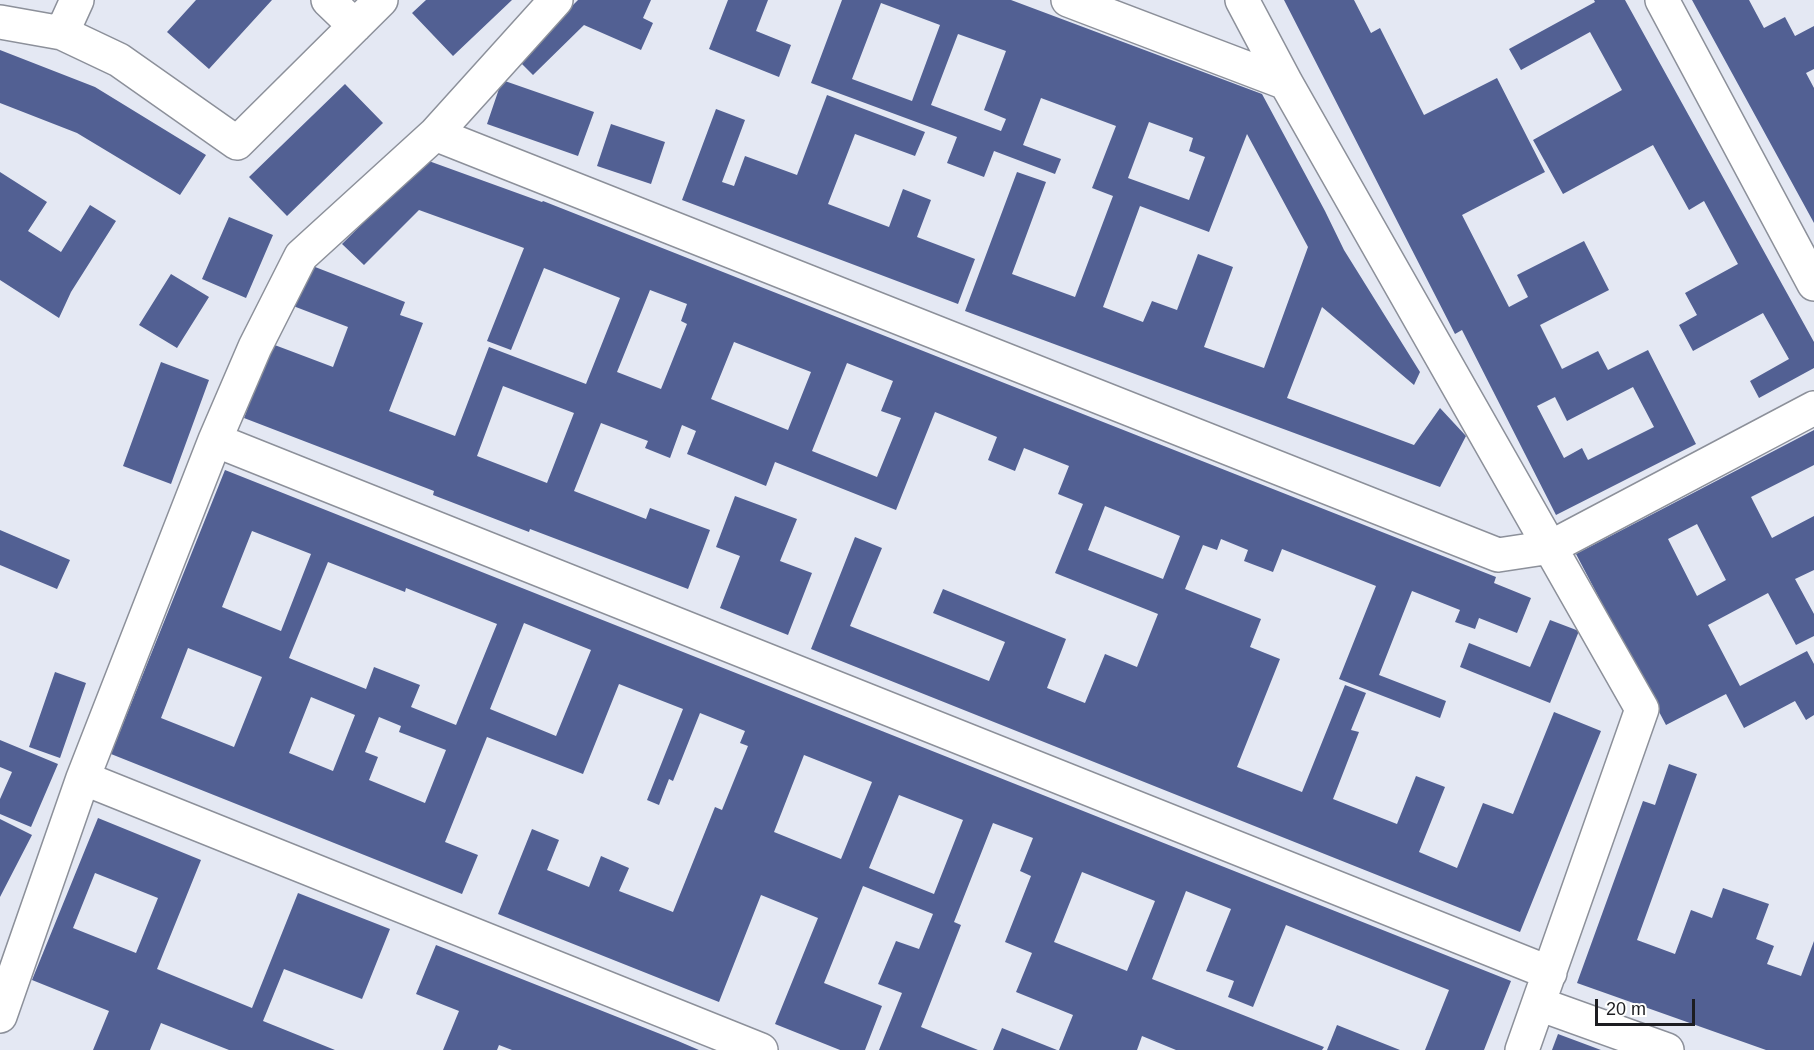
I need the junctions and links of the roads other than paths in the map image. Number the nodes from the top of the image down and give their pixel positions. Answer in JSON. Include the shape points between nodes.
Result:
{"nodes":[{"id":1,"x":77,"y":0,"type":"edge"},
{"id":2,"x":328,"y":0,"type":"edge"},
{"id":3,"x":381,"y":0,"type":"edge"},
{"id":4,"x":556,"y":0,"type":"edge"},
{"id":5,"x":1068,"y":0,"type":"edge"},
{"id":6,"x":1242,"y":0,"type":"edge"},
{"id":7,"x":1662,"y":0,"type":"edge"},
{"id":8,"x":0,"y":22,"type":"edge"},
{"id":9,"x":355,"y":26,"type":"junction"},
{"id":10,"x":62,"y":33,"type":"junction"},
{"id":11,"x":1286,"y":83,"type":"junction"},
{"id":12,"x":435,"y":134,"type":"junction"},
{"id":13,"x":1814,"y":284,"type":"edge"},
{"id":14,"x":1814,"y":408,"type":"edge"},
{"id":15,"x":215,"y":440,"type":"junction"},
{"id":16,"x":1551,"y":547,"type":"junction"},
{"id":17,"x":83,"y":778,"type":"junction"},
{"id":18,"x":1550,"y":973,"type":"junction"},
{"id":19,"x":1539,"y":1004,"type":"junction"},
{"id":20,"x":0,"y":1016,"type":"edge"},
{"id":21,"x":761,"y":1050,"type":"edge"},
{"id":22,"x":1522,"y":1050,"type":"edge"},
{"id":23,"x":1667,"y":1050,"type":"edge"}],
"edges":[{"from":1,"to":10,"type":"street"},
{"from":2,"to":9,"type":"street"},
{"from":3,"to":9,"type":"street"},
{"from":4,"to":12,"type":"street"},
{"from":5,"to":11,"type":"street"},
{"from":6,"to":11,"type":"street"},
{"from":7,"to":13,"type":"street"},
{"from":8,"to":10,"type":"street"},
{"from":9,"to":10,"type":"street","via":[[237,143],[119,60]]},
{"from":11,"to":16,"type":"street"},
{"from":12,"to":15,"type":"street","via":[[301,256],[255,346]]},
{"from":12,"to":16,"type":"street","via":[[1498,555]]},
{"from":14,"to":16,"type":"street"},
{"from":15,"to":17,"type":"street"},
{"from":15,"to":18,"type":"street"},
{"from":16,"to":18,"type":"street","via":[[1642,710]]},
{"from":17,"to":20,"type":"street"},
{"from":17,"to":21,"type":"street"},
{"from":18,"to":19,"type":"street"},
{"from":19,"to":22,"type":"street"},
{"from":19,"to":23,"type":"street"}]}
